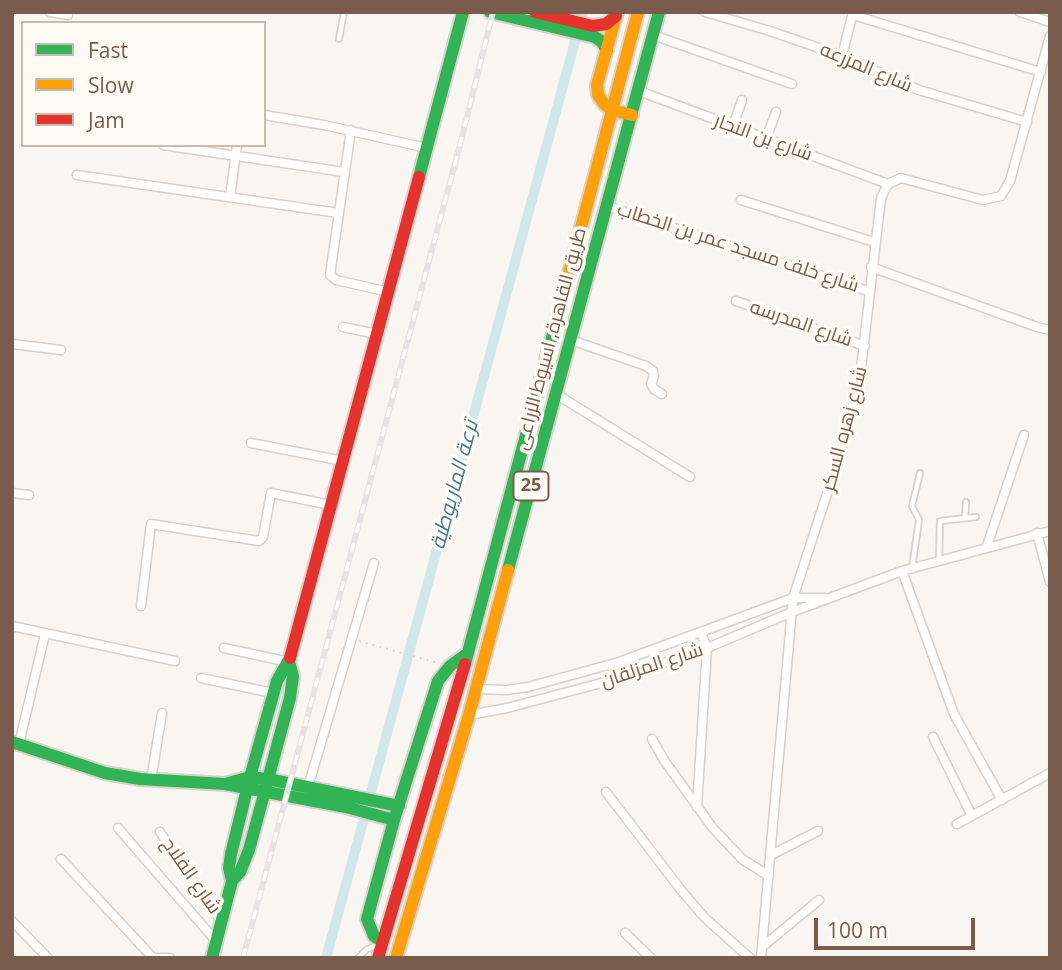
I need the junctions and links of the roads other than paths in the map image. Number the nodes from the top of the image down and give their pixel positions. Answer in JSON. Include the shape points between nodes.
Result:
{"nodes":[{"id":1,"x":50,"y":12,"type":"edge"},
{"id":2,"x":344,"y":12,"type":"edge"},
{"id":3,"x":463,"y":12,"type":"edge"},
{"id":4,"x":489,"y":12,"type":"edge"},
{"id":5,"x":535,"y":12,"type":"edge"},
{"id":6,"x":638,"y":12,"type":"edge"},
{"id":7,"x":659,"y":12,"type":"edge"},
{"id":8,"x":705,"y":12,"type":"edge"},
{"id":9,"x":1020,"y":12,"type":"edge"},
{"id":10,"x":853,"y":13,"type":"edge"},
{"id":11,"x":617,"y":14,"type":"edge"},
{"id":12,"x":68,"y":15,"type":"dead end"},
{"id":13,"x":1050,"y":22,"type":"edge"},
{"id":14,"x":591,"y":31,"type":"junction"},
{"id":15,"x":653,"y":35,"type":"junction"},
{"id":16,"x":1050,"y":36,"type":"edge"},
{"id":17,"x":339,"y":39,"type":"dead end"},
{"id":18,"x":607,"y":50,"type":"junction"},
{"id":19,"x":842,"y":56,"type":"junction"},
{"id":20,"x":1041,"y":72,"type":"junction"},
{"id":21,"x":792,"y":84,"type":"dead end"},
{"id":22,"x":639,"y":91,"type":"junction"},
{"id":23,"x":742,"y":100,"type":"dead end"},
{"id":24,"x":612,"y":110,"type":"junction"},
{"id":25,"x":776,"y":112,"type":"dead end"},
{"id":26,"x":266,"y":115,"type":"edge"},
{"id":27,"x":632,"y":115,"type":"junction"},
{"id":28,"x":1027,"y":122,"type":"junction"},
{"id":29,"x":733,"y":126,"type":"junction"},
{"id":30,"x":351,"y":130,"type":"junction"},
{"id":31,"x":766,"y":139,"type":"junction"},
{"id":32,"x":176,"y":147,"type":"edge"},
{"id":33,"x":237,"y":147,"type":"edge"},
{"id":34,"x":427,"y":148,"type":"junction"},
{"id":35,"x":236,"y":156,"type":"junction"},
{"id":36,"x":344,"y":172,"type":"junction"},
{"id":37,"x":78,"y":175,"type":"dead end"},
{"id":38,"x":888,"y":184,"type":"junction"},
{"id":39,"x":230,"y":197,"type":"junction"},
{"id":40,"x":741,"y":200,"type":"dead end"},
{"id":41,"x":607,"y":206,"type":"junction"},
{"id":42,"x":338,"y":213,"type":"junction"},
{"id":43,"x":874,"y":242,"type":"junction"},
{"id":44,"x":871,"y":267,"type":"junction"},
{"id":45,"x":868,"y":290,"type":"junction"},
{"id":46,"x":388,"y":292,"type":"junction"},
{"id":47,"x":736,"y":302,"type":"dead end"},
{"id":48,"x":343,"y":327,"type":"dead end"},
{"id":49,"x":1050,"y":330,"type":"edge"},
{"id":50,"x":377,"y":334,"type":"junction"},
{"id":51,"x":570,"y":340,"type":"junction"},
{"id":52,"x":12,"y":344,"type":"edge"},
{"id":53,"x":865,"y":346,"type":"junction"},
{"id":54,"x":61,"y":350,"type":"dead end"},
{"id":55,"x":556,"y":394,"type":"junction"},
{"id":56,"x":662,"y":394,"type":"dead end"},
{"id":57,"x":1024,"y":435,"type":"dead end"},
{"id":58,"x":251,"y":443,"type":"dead end"},
{"id":59,"x":343,"y":461,"type":"junction"},
{"id":60,"x":920,"y":473,"type":"dead end"},
{"id":61,"x":690,"y":477,"type":"dead end"},
{"id":62,"x":12,"y":493,"type":"edge"},
{"id":63,"x":29,"y":495,"type":"dead end"},
{"id":64,"x":966,"y":502,"type":"dead end"},
{"id":65,"x":331,"y":505,"type":"junction"},
{"id":66,"x":976,"y":517,"type":"dead end"},
{"id":67,"x":965,"y":518,"type":"junction"},
{"id":68,"x":1050,"y":530,"type":"edge"},
{"id":69,"x":1037,"y":533,"type":"junction"},
{"id":70,"x":987,"y":546,"type":"junction"},
{"id":71,"x":939,"y":560,"type":"junction"},
{"id":72,"x":374,"y":563,"type":"dead end"},
{"id":73,"x":912,"y":568,"type":"junction"},
{"id":74,"x":902,"y":571,"type":"junction"},
{"id":75,"x":1050,"y":582,"type":"edge"},
{"id":76,"x":793,"y":598,"type":"junction"},
{"id":77,"x":828,"y":598,"type":"junction"},
{"id":78,"x":141,"y":606,"type":"dead end"},
{"id":79,"x":792,"y":612,"type":"junction"},
{"id":80,"x":12,"y":626,"type":"edge"},
{"id":81,"x":701,"y":633,"type":"junction"},
{"id":82,"x":45,"y":634,"type":"junction"},
{"id":83,"x":224,"y":648,"type":"dead end"},
{"id":84,"x":707,"y":648,"type":"junction"},
{"id":85,"x":468,"y":653,"type":"junction"},
{"id":86,"x":485,"y":654,"type":"junction"},
{"id":87,"x":176,"y":662,"type":"dead end"},
{"id":88,"x":619,"y":662,"type":"junction"},
{"id":89,"x":289,"y":663,"type":"junction"},
{"id":90,"x":624,"y":677,"type":"junction"},
{"id":91,"x":201,"y":678,"type":"dead end"},
{"id":92,"x":476,"y":689,"type":"junction"},
{"id":93,"x":506,"y":690,"type":"junction"},
{"id":94,"x":273,"y":693,"type":"junction"},
{"id":95,"x":507,"y":708,"type":"junction"},
{"id":96,"x":162,"y":713,"type":"dead end"},
{"id":97,"x":469,"y":715,"type":"junction"},
{"id":98,"x":933,"y":737,"type":"dead end"},
{"id":99,"x":652,"y":739,"type":"dead end"},
{"id":100,"x":15,"y":743,"type":"edge"},
{"id":101,"x":1050,"y":773,"type":"edge"},
{"id":102,"x":151,"y":780,"type":"junction"},
{"id":103,"x":248,"y":783,"type":"junction"},
{"id":104,"x":266,"y":786,"type":"junction"},
{"id":105,"x":308,"y":787,"type":"junction"},
{"id":106,"x":606,"y":792,"type":"dead end"},
{"id":107,"x":1002,"y":800,"type":"junction"},
{"id":108,"x":347,"y":801,"type":"junction"},
{"id":109,"x":696,"y":807,"type":"junction"},
{"id":110,"x":391,"y":811,"type":"junction"},
{"id":111,"x":972,"y":816,"type":"junction"},
{"id":112,"x":957,"y":824,"type":"dead end"},
{"id":113,"x":118,"y":828,"type":"dead end"},
{"id":114,"x":160,"y":831,"type":"dead end"},
{"id":115,"x":818,"y":831,"type":"dead end"},
{"id":116,"x":771,"y":855,"type":"junction"},
{"id":117,"x":61,"y":859,"type":"dead end"},
{"id":118,"x":769,"y":876,"type":"junction"},
{"id":119,"x":232,"y":881,"type":"junction"},
{"id":120,"x":819,"y":900,"type":"dead end"},
{"id":121,"x":12,"y":920,"type":"edge"},
{"id":122,"x":221,"y":921,"type":"junction"},
{"id":123,"x":625,"y":933,"type":"dead end"},
{"id":124,"x":216,"y":941,"type":"junction"},
{"id":125,"x":382,"y":943,"type":"junction"},
{"id":126,"x":762,"y":947,"type":"junction"},
{"id":127,"x":397,"y":953,"type":"edge"},
{"id":128,"x":48,"y":958,"type":"edge"},
{"id":129,"x":155,"y":958,"type":"edge"},
{"id":130,"x":170,"y":958,"type":"edge"},
{"id":131,"x":212,"y":958,"type":"edge"},
{"id":132,"x":358,"y":958,"type":"edge"},
{"id":133,"x":379,"y":958,"type":"edge"},
{"id":134,"x":651,"y":958,"type":"edge"},
{"id":135,"x":750,"y":958,"type":"edge"},
{"id":136,"x":761,"y":958,"type":"edge"}],
"edges":[{"from":1,"to":12,"type":"street"},
{"from":2,"to":17,"type":"lane"},
{"from":3,"to":34,"type":"main road"},
{"from":4,"to":14,"type":"main road"},
{"from":5,"to":14,"type":"main road"},
{"from":6,"to":24,"type":"main road","name":"طريق القاهرة, اسيوط الزراعى","number":"25"},
{"from":7,"to":15,"type":"main road","name":"طريق القاهرة, اسيوط الزراعى","number":"25"},
{"from":8,"to":19,"type":"street","name":"شارع المزرعه"},
{"from":9,"to":13,"type":"street"},
{"from":10,"to":19,"type":"street"},
{"from":10,"to":20,"type":"street"},
{"from":11,"to":14,"type":"main road"},
{"from":11,"to":18,"type":"main road"},
{"from":14,"to":18,"type":"main road"},
{"from":15,"to":21,"type":"street"},
{"from":15,"to":22,"type":"main road","name":"طريق القاهرة, اسيوط الزراعى","number":"25"},
{"from":16,"to":20,"type":"street"},
{"from":18,"to":24,"type":"main road","via":[[597,85],[598,95]]},
{"from":19,"to":28,"type":"street","name":"شارع المزرعه","via":[[914,89]]},
{"from":20,"to":28,"type":"street"},
{"from":22,"to":27,"type":"main road","name":"طريق القاهرة, اسيوط الزراعى","number":"25"},
{"from":22,"to":29,"type":"street","name":"شارع بن النجار"},
{"from":23,"to":29,"type":"street"},
{"from":24,"to":27,"type":"main road"},
{"from":24,"to":85,"type":"main road","name":"طريق القاهرة, اسيوط الزراعى","number":"25"},
{"from":25,"to":31,"type":"street"},
{"from":26,"to":30,"type":"street"},
{"from":27,"to":41,"type":"main road","name":"طريق القاهرة, اسيوط الزراعى","number":"25"},
{"from":28,"to":38,"type":"street","via":[[1006,190],[992,200],[909,179]]},
{"from":29,"to":31,"type":"street","name":"شارع بن النجار"},
{"from":30,"to":34,"type":"street"},
{"from":30,"to":36,"type":"street"},
{"from":31,"to":38,"type":"street","name":"شارع بن النجار"},
{"from":32,"to":35,"type":"street"},
{"from":33,"to":35,"type":"street"},
{"from":34,"to":46,"type":"main road"},
{"from":35,"to":36,"type":"street"},
{"from":35,"to":39,"type":"street"},
{"from":36,"to":42,"type":"street"},
{"from":37,"to":39,"type":"street"},
{"from":38,"to":43,"type":"street","name":"شارع زهره السكر","via":[[881,198]]},
{"from":39,"to":42,"type":"street"},
{"from":40,"to":43,"type":"street"},
{"from":41,"to":45,"type":"street","name":"شارع خلف مسجد عمر بن الخطاب"},
{"from":41,"to":51,"type":"main road","name":"طريق القاهرة, اسيوط الزراعى","number":"25"},
{"from":42,"to":46,"type":"street","via":[[330,275]]},
{"from":43,"to":44,"type":"street","name":"شارع زهره السكر"},
{"from":44,"to":45,"type":"street","name":"شارع زهره السكر"},
{"from":44,"to":49,"type":"street"},
{"from":45,"to":53,"type":"street","name":"شارع زهره السكر"},
{"from":46,"to":50,"type":"main road"},
{"from":47,"to":53,"type":"street","name":"شارع المدرسه"},
{"from":48,"to":50,"type":"street"},
{"from":50,"to":59,"type":"main road"},
{"from":51,"to":55,"type":"main road","name":"طريق القاهرة, اسيوط الزراعى","number":"25"},
{"from":51,"to":56,"type":"street","via":[[653,370],[651,384]]},
{"from":52,"to":54,"type":"street"},
{"from":53,"to":76,"type":"street","name":"شارع زهره السكر","via":[[844,442]]},
{"from":55,"to":61,"type":"street"},
{"from":55,"to":86,"type":"main road","name":"طريق القاهرة, اسيوط الزراعى","number":"25"},
{"from":57,"to":70,"type":"street"},
{"from":58,"to":59,"type":"street"},
{"from":59,"to":65,"type":"main road"},
{"from":60,"to":73,"type":"lane","via":[[912,506],[919,520]]},
{"from":62,"to":63,"type":"street"},
{"from":64,"to":67,"type":"lane"},
{"from":65,"to":78,"type":"street","via":[[271,493],[259,541],[153,523]]},
{"from":65,"to":89,"type":"main road"},
{"from":66,"to":67,"type":"lane"},
{"from":67,"to":71,"type":"lane","via":[[940,522]]},
{"from":68,"to":69,"type":"street","name":"شارع المزلقان"},
{"from":69,"to":70,"type":"street","name":"شارع المزلقان"},
{"from":69,"to":75,"type":"street"},
{"from":70,"to":71,"type":"street","name":"شارع المزلقان"},
{"from":71,"to":73,"type":"street","name":"شارع المزلقان"},
{"from":72,"to":105,"type":"street"},
{"from":73,"to":74,"type":"street","name":"شارع المزلقان"},
{"from":74,"to":77,"type":"street","name":"شارع المزلقان"},
{"from":74,"to":107,"type":"street","via":[[954,714]]},
{"from":76,"to":77,"type":"street","name":"شارع المزلقان"},
{"from":76,"to":79,"type":"street","name":"شارع زهره السكر"},
{"from":76,"to":81,"type":"street","name":"شارع المزلقان"},
{"from":77,"to":79,"type":"street","name":"شارع المزلقان"},
{"from":79,"to":84,"type":"street","name":"شارع المزلقان"},
{"from":79,"to":116,"type":"street","name":"شارع زهره السكر"},
{"from":80,"to":82,"type":"street"},
{"from":81,"to":84,"type":"street"},
{"from":81,"to":88,"type":"street","name":"شارع المزلقان"},
{"from":82,"to":87,"type":"street"},
{"from":82,"to":100,"type":"street"},
{"from":83,"to":89,"type":"street"},
{"from":84,"to":90,"type":"street","name":"شارع المزلقان"},
{"from":84,"to":109,"type":"street"},
{"from":85,"to":86,"type":"main road"},
{"from":85,"to":110,"type":"main road","via":[[438,681]]},
{"from":85,"to":125,"type":"main road","name":"طريق القاهرة, اسيوط الزراعى","number":"25"},
{"from":86,"to":92,"type":"main road","name":"طريق القاهرة, اسيوط الزراعى","number":"25"},
{"from":88,"to":90,"type":"street"},
{"from":88,"to":93,"type":"street","name":"شارع المزلقان"},
{"from":89,"to":94,"type":"main road"},
{"from":89,"to":104,"type":"main road","via":[[293,676],[290,698]]},
{"from":90,"to":95,"type":"street","name":"شارع المزلقان"},
{"from":91,"to":94,"type":"street"},
{"from":92,"to":93,"type":"street","name":"شارع المزلقان"},
{"from":92,"to":97,"type":"main road","name":"طريق القاهرة, اسيوط الزراعى","number":"25"},
{"from":93,"to":95,"type":"street"},
{"from":94,"to":103,"type":"main road"},
{"from":95,"to":97,"type":"street","name":"شارع المزلقان"},
{"from":96,"to":102,"type":"street"},
{"from":97,"to":127,"type":"main road","name":"طريق القاهرة, اسيوط الزراعى","number":"25"},
{"from":98,"to":111,"type":"street"},
{"from":99,"to":109,"type":"street"},
{"from":100,"to":102,"type":"main road","via":[[105,773]]},
{"from":101,"to":107,"type":"street"},
{"from":102,"to":103,"type":"main road"},
{"from":103,"to":104,"type":"main road"},
{"from":103,"to":119,"type":"main road","via":[[231,854]]},
{"from":104,"to":105,"type":"main road"},
{"from":104,"to":108,"type":"main road"},
{"from":104,"to":119,"type":"main road","via":[[245,862]]},
{"from":105,"to":108,"type":"main road"},
{"from":106,"to":135,"type":"street","via":[[705,918]]},
{"from":107,"to":111,"type":"street"},
{"from":108,"to":110,"type":"main road"},
{"from":109,"to":118,"type":"street","via":[[731,849]]},
{"from":110,"to":125,"type":"main road","via":[[367,919]]},
{"from":111,"to":112,"type":"street"},
{"from":113,"to":124,"type":"street"},
{"from":114,"to":122,"type":"street","name":"شارع الفلاح"},
{"from":115,"to":116,"type":"street"},
{"from":116,"to":118,"type":"street","name":"شارع زهره السكر"},
{"from":117,"to":129,"type":"street"},
{"from":118,"to":126,"type":"street","name":"شارع زهره السكر"},
{"from":119,"to":122,"type":"main road"},
{"from":120,"to":126,"type":"street"},
{"from":121,"to":128,"type":"street"},
{"from":122,"to":124,"type":"main road"},
{"from":123,"to":134,"type":"street"},
{"from":124,"to":131,"type":"main road"},
{"from":125,"to":127,"type":"main road"},
{"from":125,"to":132,"type":"lane"},
{"from":125,"to":133,"type":"main road","name":"طريق القاهرة, اسيوط الزراعى","number":"25"},
{"from":126,"to":136,"type":"street","name":"شارع زهره السكر"},
{"from":129,"to":130,"type":"street"}]}
